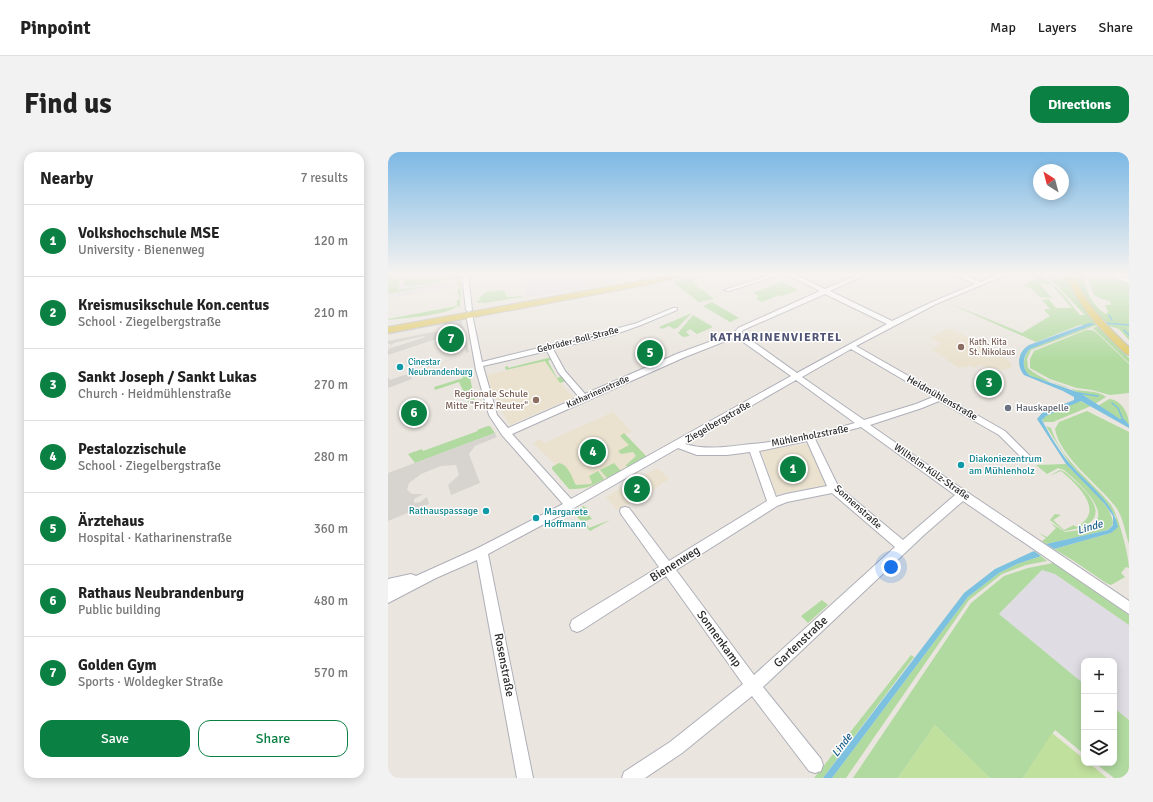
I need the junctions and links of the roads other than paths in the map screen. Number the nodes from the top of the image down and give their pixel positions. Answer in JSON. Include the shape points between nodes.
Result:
{"nodes":[{"id":1,"x":468,"y":303,"type":"edge"},
{"id":2,"x":519,"y":303,"type":"edge"},
{"id":3,"x":530,"y":303,"type":"edge"},
{"id":4,"x":797,"y":303,"type":"edge"},
{"id":5,"x":850,"y":303,"type":"edge"},
{"id":6,"x":934,"y":303,"type":"edge"},
{"id":7,"x":1084,"y":303,"type":"edge"},
{"id":8,"x":675,"y":309,"type":"dead end"},
{"id":9,"x":469,"y":312,"type":"junction"},
{"id":10,"x":893,"y":324,"type":"junction"},
{"id":11,"x":388,"y":326,"type":"edge"},
{"id":12,"x":388,"y":330,"type":"edge"},
{"id":13,"x":737,"y":334,"type":"junction"},
{"id":14,"x":851,"y":346,"type":"junction"},
{"id":15,"x":550,"y":348,"type":"junction"},
{"id":16,"x":1129,"y":352,"type":"edge"},
{"id":17,"x":479,"y":365,"type":"junction"},
{"id":18,"x":795,"y":377,"type":"junction"},
{"id":19,"x":940,"y":397,"type":"junction"},
{"id":20,"x":584,"y":398,"type":"junction"},
{"id":21,"x":865,"y":425,"type":"junction"},
{"id":22,"x":505,"y":433,"type":"junction"},
{"id":23,"x":810,"y":438,"type":"junction"},
{"id":24,"x":678,"y":445,"type":"junction"},
{"id":25,"x":753,"y":447,"type":"junction"},
{"id":26,"x":1028,"y":459,"type":"dead end"},
{"id":27,"x":834,"y":489,"type":"junction"},
{"id":28,"x":963,"y":495,"type":"junction"},
{"id":29,"x":773,"y":503,"type":"junction"},
{"id":30,"x":570,"y":505,"type":"junction"},
{"id":31,"x":625,"y":510,"type":"dead end"},
{"id":32,"x":904,"y":547,"type":"junction"},
{"id":33,"x":482,"y":552,"type":"junction"},
{"id":34,"x":668,"y":569,"type":"junction"},
{"id":35,"x":432,"y":574,"type":"junction"},
{"id":36,"x":388,"y":585,"type":"edge"},
{"id":37,"x":388,"y":598,"type":"edge"},
{"id":38,"x":1129,"y":608,"type":"edge"},
{"id":39,"x":577,"y":625,"type":"dead end"},
{"id":40,"x":754,"y":687,"type":"junction"},
{"id":41,"x":815,"y":765,"type":"dead end"},
{"id":42,"x":525,"y":778,"type":"edge"},
{"id":43,"x":630,"y":778,"type":"edge"}],
"edges":[{"from":1,"to":9,"type":"street"},
{"from":2,"to":9,"type":"main road"},
{"from":3,"to":9,"type":"main road"},
{"from":4,"to":13,"type":"street","name":"Katharinenstraße","via":[[740,329]]},
{"from":5,"to":10,"type":"street"},
{"from":6,"to":10,"type":"street","name":"Ziegelbergstraße"},
{"from":7,"to":16,"type":"main road","via":[[1094,317]]},
{"from":8,"to":15,"type":"street","name":"Gebrüder-Boll-Straße","via":[[633,326]]},
{"from":9,"to":11,"type":"main road"},
{"from":9,"to":12,"type":"main road"},
{"from":9,"to":17,"type":"street"},
{"from":10,"to":14,"type":"street","name":"Ziegelbergstraße"},
{"from":13,"to":18,"type":"street","name":"Wilhelm-Külz-Straße"},
{"from":13,"to":20,"type":"street","name":"Katharinenstraße"},
{"from":14,"to":18,"type":"street","name":"Ziegelbergstraße"},
{"from":14,"to":19,"type":"street","name":"Heidmühlenstraße"},
{"from":15,"to":17,"type":"street","name":"Gebrüder-Boll-Straße"},
{"from":15,"to":20,"type":"street","via":[[564,376]]},
{"from":17,"to":22,"type":"street","via":[[490,407]]},
{"from":18,"to":21,"type":"street","name":"Wilhelm-Külz-Straße"},
{"from":18,"to":24,"type":"street","name":"Ziegelbergstraße"},
{"from":19,"to":21,"type":"street","name":"Mühlenholzstraße"},
{"from":19,"to":26,"type":"street","name":"Heidmühlenstraße","via":[[1002,433]]},
{"from":20,"to":22,"type":"street","name":"Katharinenstraße"},
{"from":21,"to":23,"type":"street","name":"Mühlenholzstraße"},
{"from":21,"to":28,"type":"street","name":"Wilhelm-Külz-Straße"},
{"from":22,"to":30,"type":"street"},
{"from":23,"to":25,"type":"street","name":"Mühlenholzstraße"},
{"from":23,"to":27,"type":"street","name":"Sonnenstraße"},
{"from":24,"to":25,"type":"street","name":"Mühlenholzstraße","via":[[684,450],[695,452]]},
{"from":24,"to":30,"type":"street","name":"Ziegelbergstraße"},
{"from":25,"to":29,"type":"street"},
{"from":27,"to":29,"type":"street","name":"Bienenweg"},
{"from":27,"to":32,"type":"street","name":"Sonnenstraße"},
{"from":28,"to":32,"type":"street","name":"Gartenstraße"},
{"from":28,"to":38,"type":"street","name":"Wilhelm-Külz-Straße"},
{"from":29,"to":34,"type":"street","name":"Bienenweg"},
{"from":30,"to":33,"type":"street","name":"Ziegelbergstraße"},
{"from":31,"to":34,"type":"street","name":"Sonnenkamp"},
{"from":32,"to":40,"type":"street","name":"Gartenstraße"},
{"from":33,"to":35,"type":"street","name":"Ziegelbergstraße"},
{"from":33,"to":42,"type":"street","name":"Rosenstraße"},
{"from":34,"to":39,"type":"street","name":"Bienenweg"},
{"from":34,"to":40,"type":"street","name":"Sonnenkamp"},
{"from":35,"to":36,"type":"street","name":"Ziegelbergstraße"},
{"from":35,"to":37,"type":"street","name":"Ziegelbergstraße"},
{"from":40,"to":41,"type":"street","name":"Sonnenkamp"},
{"from":40,"to":43,"type":"street","name":"Gartenstraße","via":[[693,736]]}]}
